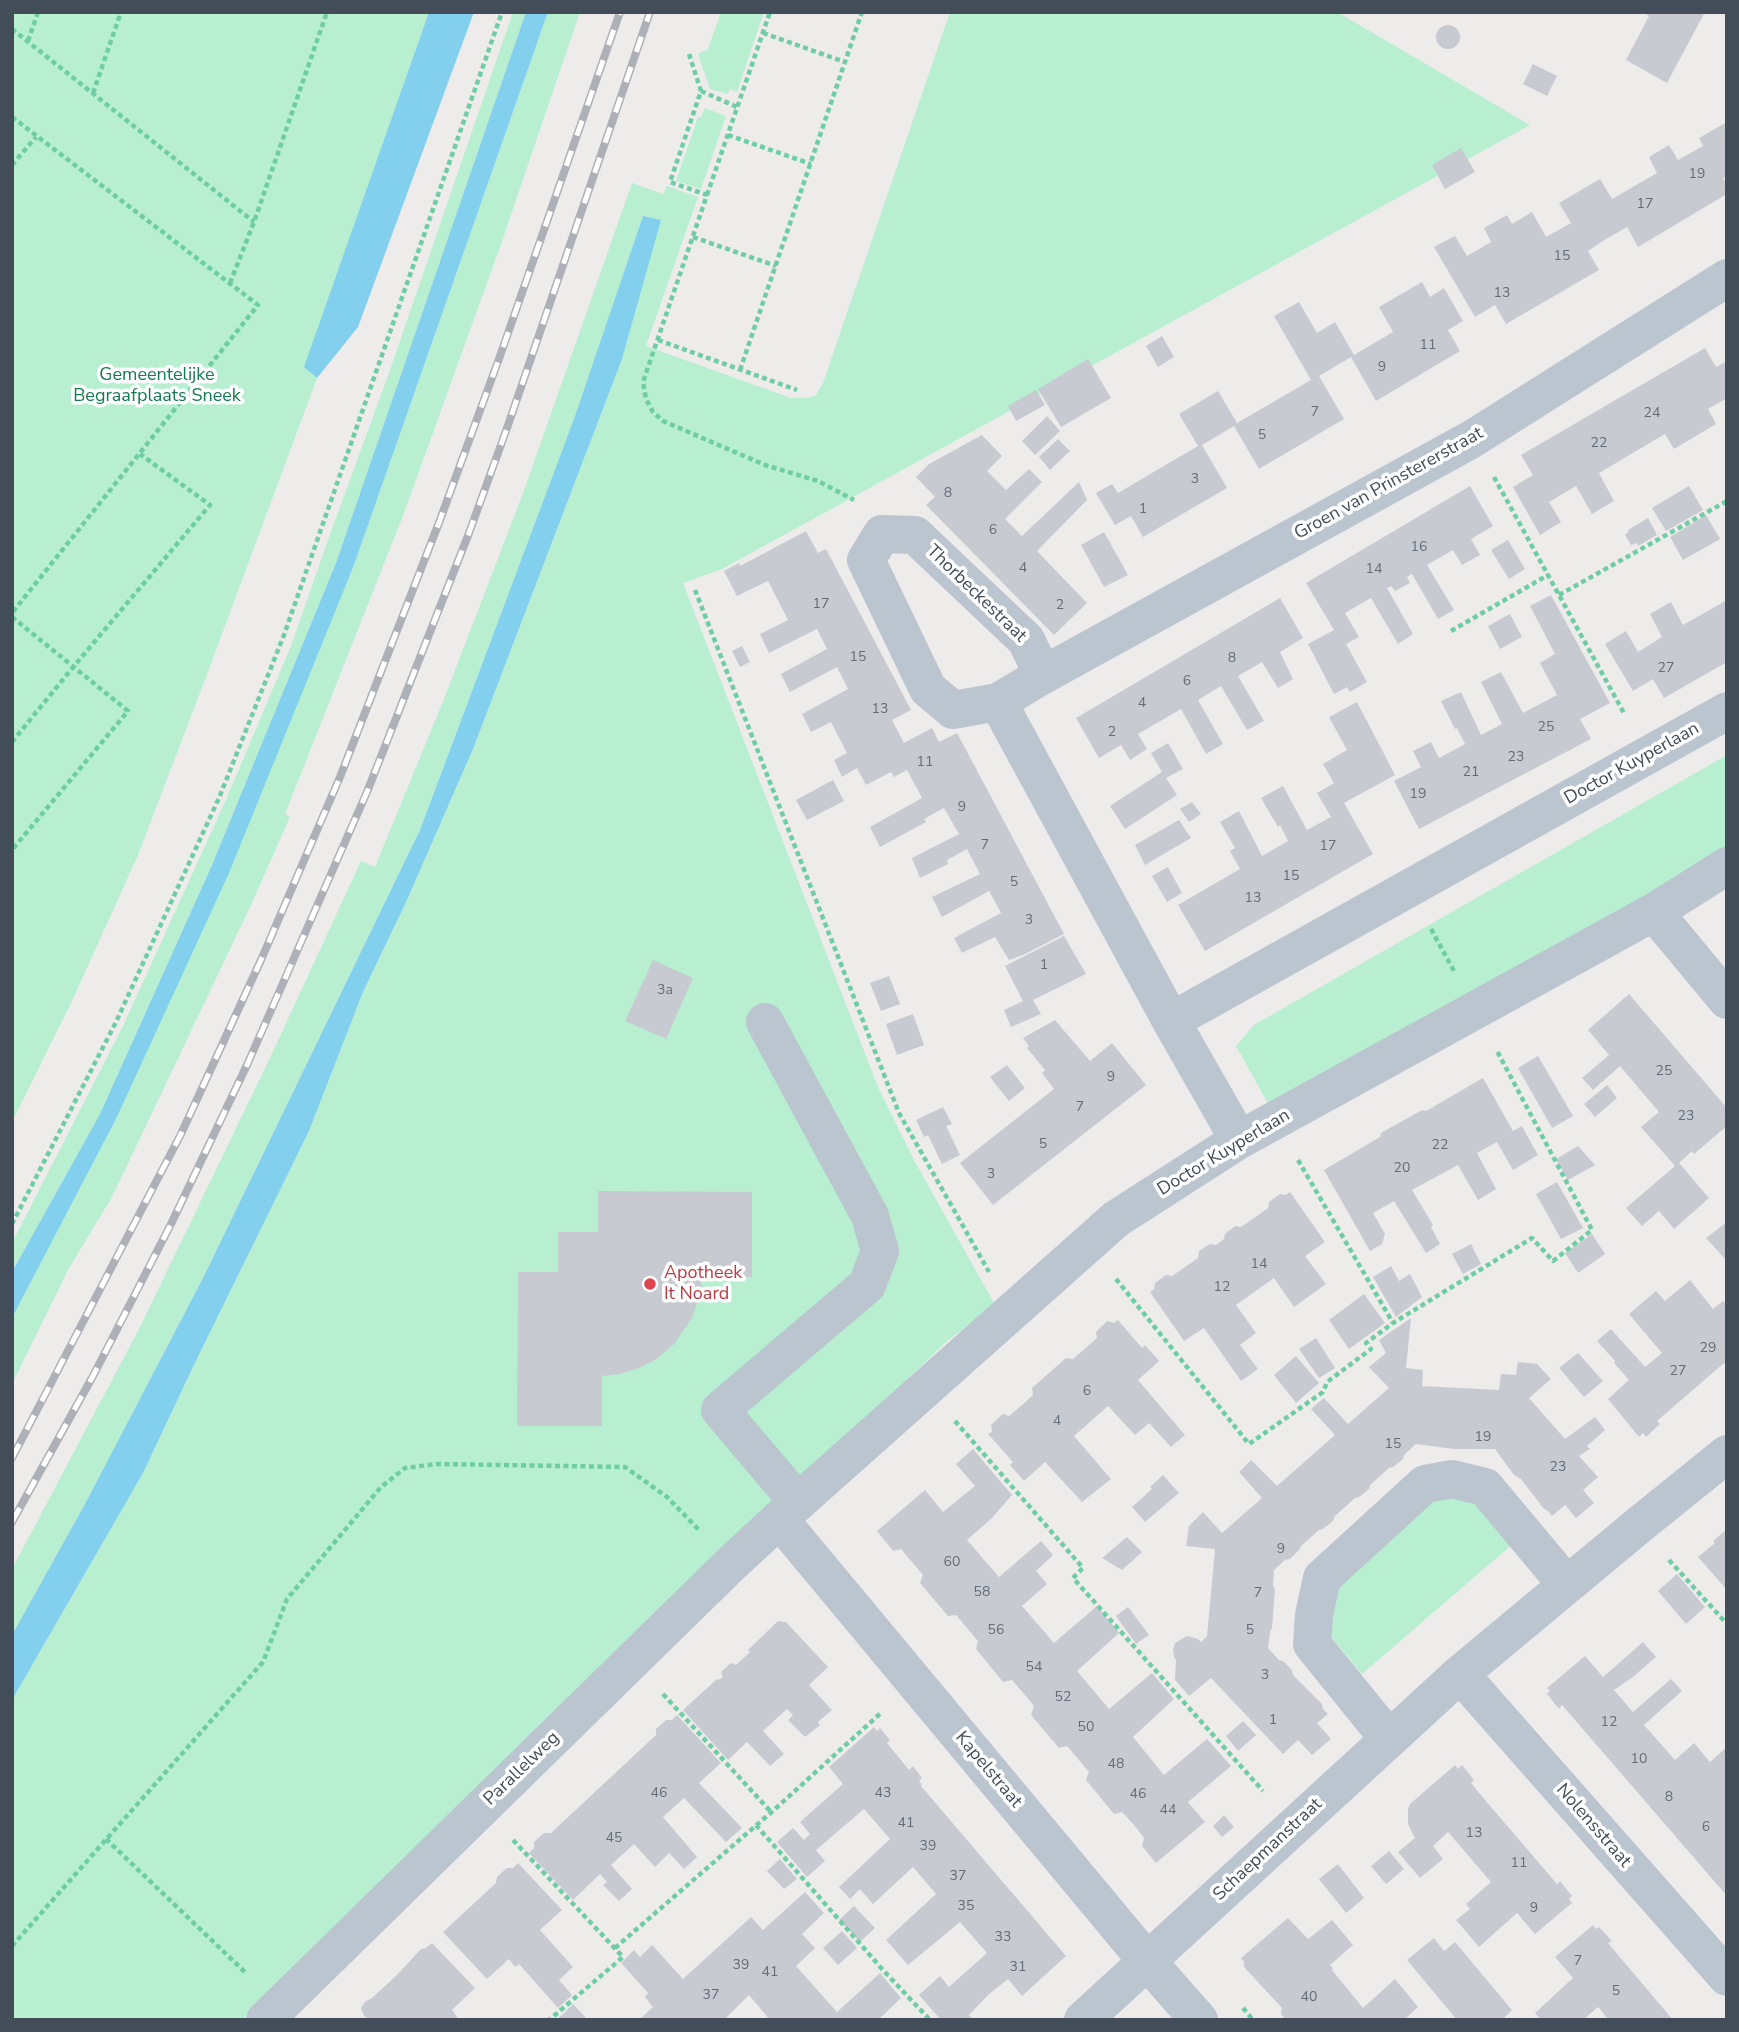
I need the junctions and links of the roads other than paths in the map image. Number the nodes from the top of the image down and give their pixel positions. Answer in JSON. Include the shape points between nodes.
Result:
{"nodes":[{"id":1,"x":1727,"y":278,"type":"edge"},
{"id":2,"x":1043,"y":675,"type":"junction"},
{"id":3,"x":998,"y":702,"type":"junction"},
{"id":4,"x":1727,"y":711,"type":"edge"},
{"id":5,"x":1727,"y":866,"type":"edge"},
{"id":6,"x":1654,"y":912,"type":"junction"},
{"id":7,"x":1727,"y":1000,"type":"edge"},
{"id":8,"x":1171,"y":1021,"type":"junction"},
{"id":9,"x":765,"y":1022,"type":"dead end"},
{"id":10,"x":1239,"y":1140,"type":"junction"},
{"id":11,"x":1727,"y":1454,"type":"edge"},
{"id":12,"x":788,"y":1510,"type":"junction"},
{"id":13,"x":1567,"y":1585,"type":"junction"},
{"id":14,"x":1460,"y":1674,"type":"junction"},
{"id":15,"x":1389,"y":1739,"type":"junction"},
{"id":16,"x":1147,"y":1961,"type":"junction"},
{"id":17,"x":1727,"y":1977,"type":"edge"},
{"id":18,"x":279,"y":2015,"type":"edge"},
{"id":19,"x":1083,"y":2020,"type":"edge"},
{"id":20,"x":1199,"y":2020,"type":"edge"}],
"edges":[{"from":1,"to":2,"type":"street","name":"Groen van Prinstererstraat","via":[[1472,439]]},
{"from":2,"to":3,"type":"street"},
{"from":2,"to":3,"type":"street","name":"Thorbeckestraat","via":[[1026,640],[915,535],[882,534],[866,560],[928,689],[953,710]]},
{"from":3,"to":8,"type":"street"},
{"from":4,"to":8,"type":"street","name":"Doctor Kuyperlaan"},
{"from":5,"to":6,"type":"street","name":"Doctor Kuyperlaan"},
{"from":6,"to":7,"type":"street"},
{"from":6,"to":10,"type":"street","name":"Doctor Kuyperlaan"},
{"from":8,"to":10,"type":"street"},
{"from":9,"to":12,"type":"street","name":"Kapelstraat","via":[[870,1216],[880,1251],[867,1285],[720,1410]]},
{"from":10,"to":12,"type":"street","name":"Doctor Kuyperlaan","via":[[1116,1219]]},
{"from":11,"to":13,"type":"street","name":"Schaepmanstraat"},
{"from":12,"to":16,"type":"street","name":"Kapelstraat"},
{"from":12,"to":18,"type":"street","name":"Parallelweg","via":[[482,1808]]},
{"from":13,"to":14,"type":"street","name":"Schaepmanstraat"},
{"from":13,"to":15,"type":"street","via":[[1485,1488],[1452,1479],[1424,1484],[1322,1578],[1314,1615],[1312,1644]]},
{"from":14,"to":15,"type":"street","name":"Schaepmanstraat"},
{"from":14,"to":17,"type":"street","name":"Nolensstraat"},
{"from":15,"to":16,"type":"street","name":"Schaepmanstraat"},
{"from":16,"to":19,"type":"street","name":"Schaepmanstraat"},
{"from":16,"to":20,"type":"street","name":"Kapelstraat"}]}
